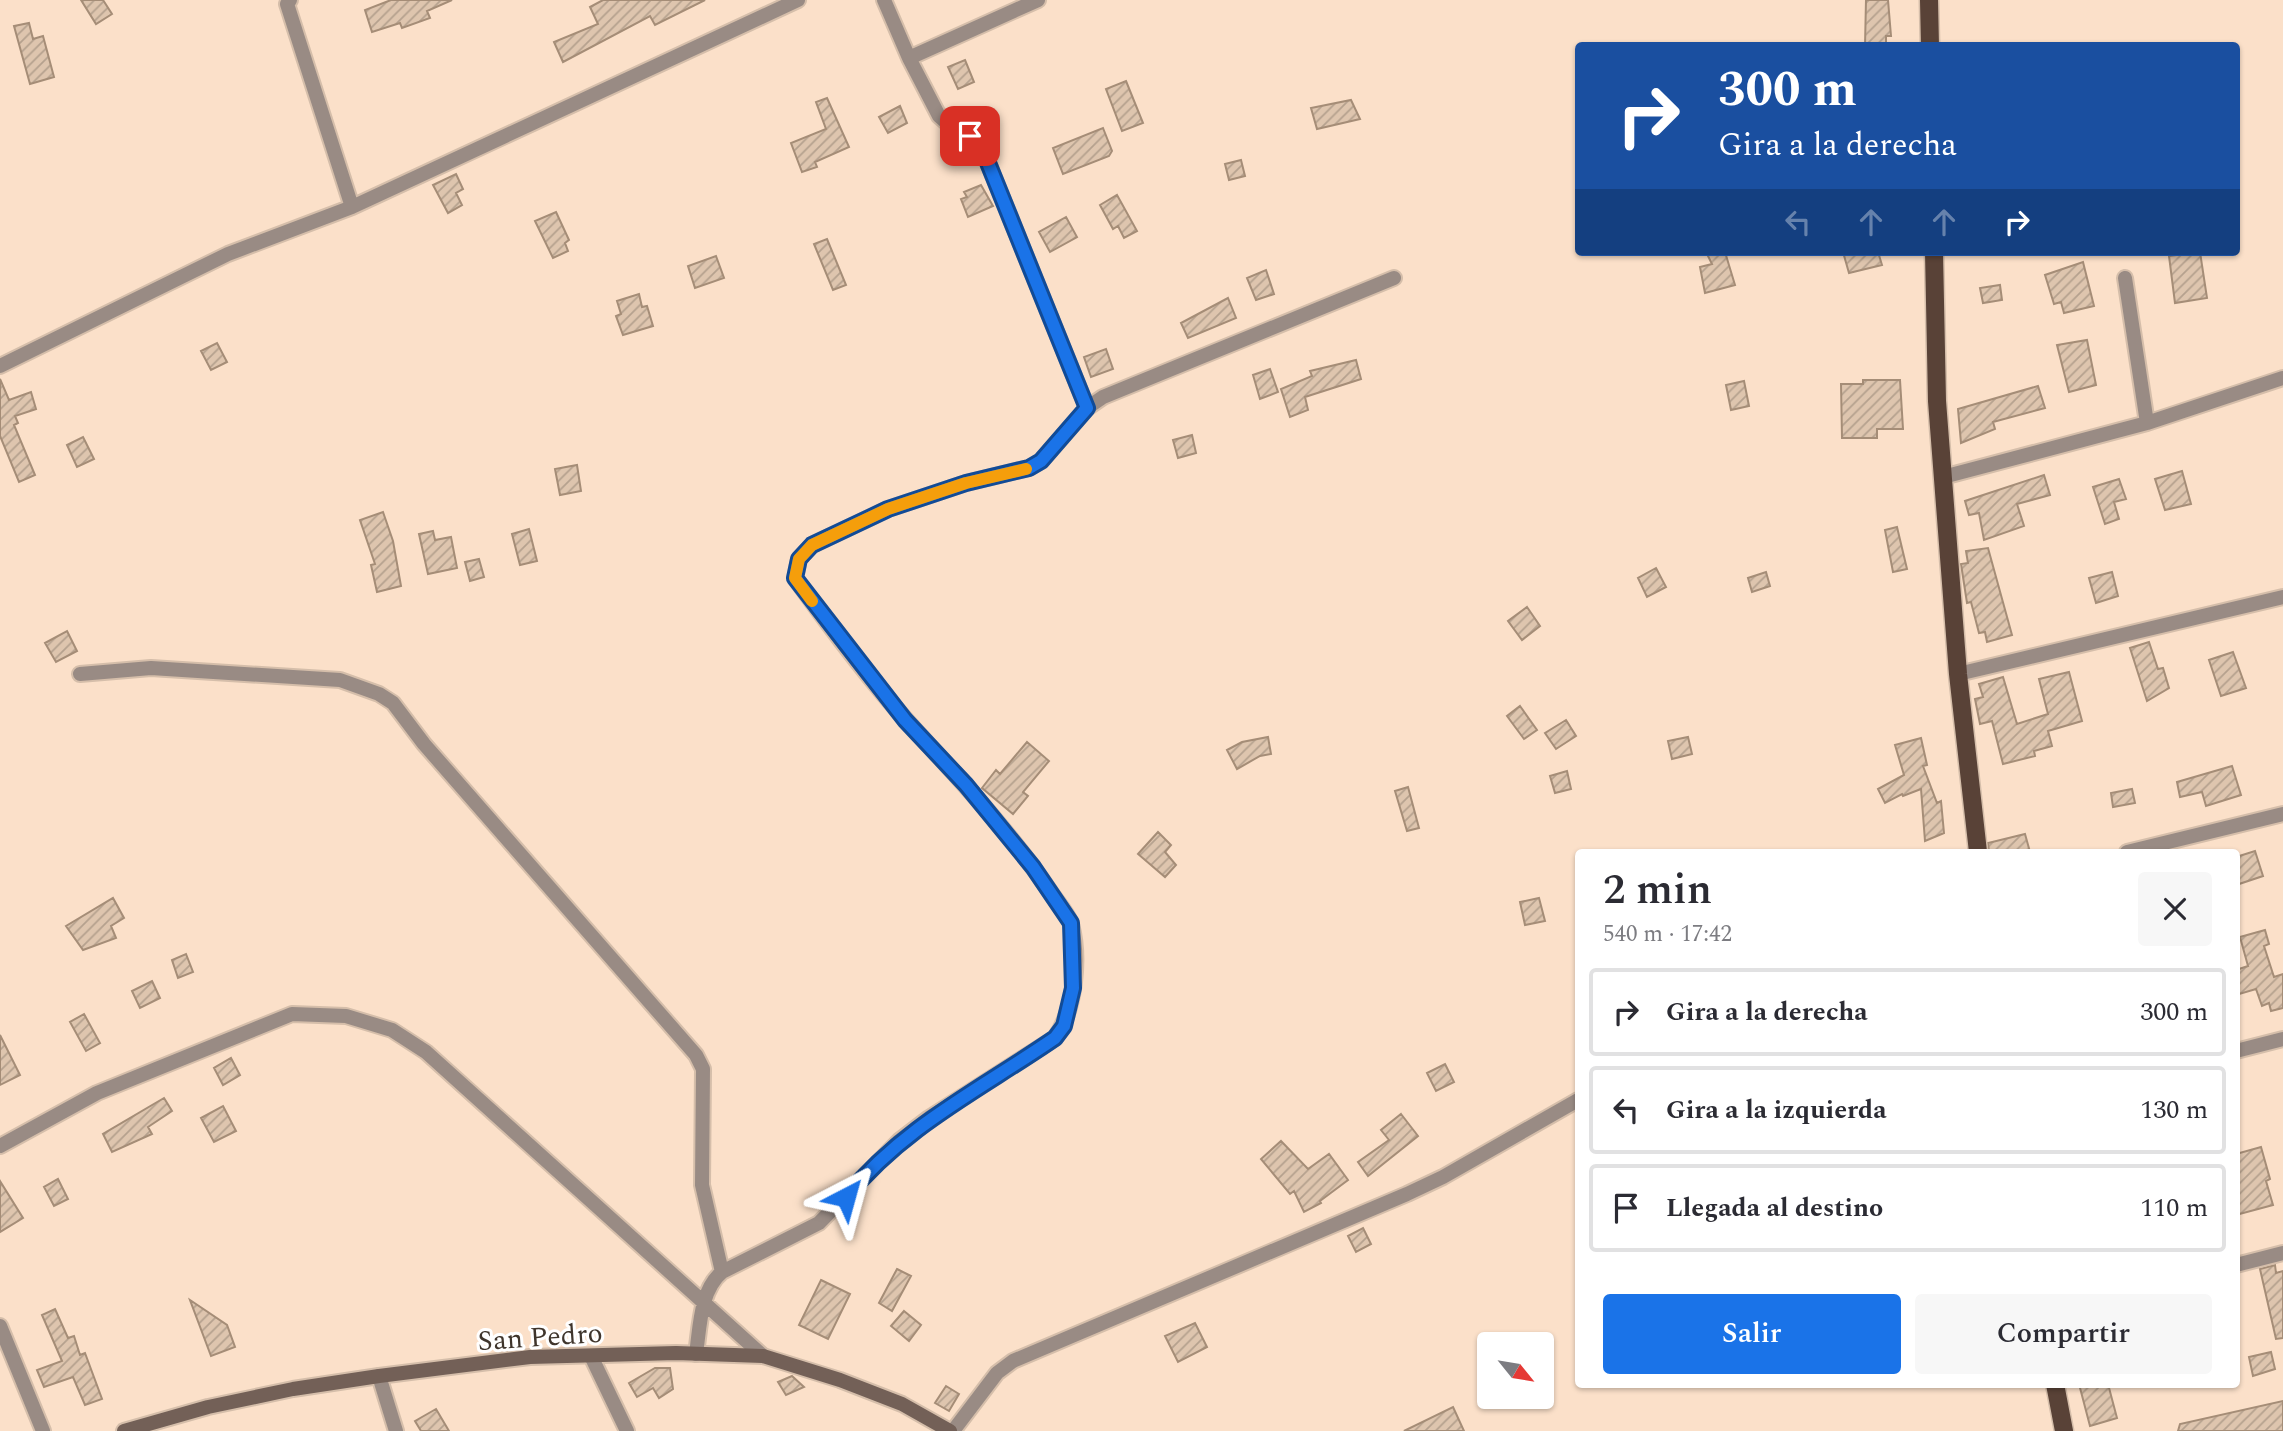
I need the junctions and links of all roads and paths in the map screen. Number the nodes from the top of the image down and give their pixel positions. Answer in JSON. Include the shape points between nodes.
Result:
{"nodes":[{"id":1,"x":290,"y":0,"type":"edge"},
{"id":2,"x":798,"y":0,"type":"edge"},
{"id":3,"x":884,"y":0,"type":"edge"},
{"id":4,"x":1038,"y":0,"type":"edge"},
{"id":5,"x":1929,"y":0,"type":"edge"},
{"id":6,"x":1930,"y":42,"type":"edge"},
{"id":7,"x":909,"y":58,"type":"junction"},
{"id":8,"x":352,"y":207,"type":"junction"},
{"id":9,"x":1934,"y":256,"type":"edge"},
{"id":10,"x":1394,"y":278,"type":"dead end"},
{"id":11,"x":2125,"y":278,"type":"dead end"},
{"id":12,"x":0,"y":366,"type":"edge"},
{"id":13,"x":2283,"y":378,"type":"edge"},
{"id":14,"x":1087,"y":408,"type":"junction"},
{"id":15,"x":2147,"y":423,"type":"junction"},
{"id":16,"x":1943,"y":477,"type":"junction"},
{"id":17,"x":2283,"y":597,"type":"edge"},
{"id":18,"x":80,"y":674,"type":"dead end"},
{"id":19,"x":1958,"y":674,"type":"junction"},
{"id":20,"x":2283,"y":814,"type":"edge"},
{"id":21,"x":1978,"y":849,"type":"edge"},
{"id":22,"x":2139,"y":849,"type":"edge"},
{"id":23,"x":2283,"y":1039,"type":"edge"},
{"id":24,"x":2240,"y":1050,"type":"edge"},
{"id":25,"x":1575,"y":1102,"type":"edge"},
{"id":26,"x":0,"y":1146,"type":"edge"},
{"id":27,"x":2283,"y":1253,"type":"edge"},
{"id":28,"x":2240,"y":1264,"type":"edge"},
{"id":29,"x":722,"y":1272,"type":"junction"},
{"id":30,"x":704,"y":1305,"type":"junction"},
{"id":31,"x":0,"y":1326,"type":"edge"},
{"id":32,"x":696,"y":1354,"type":"junction"},
{"id":33,"x":591,"y":1356,"type":"junction"},
{"id":34,"x":763,"y":1356,"type":"junction"},
{"id":35,"x":379,"y":1376,"type":"junction"},
{"id":36,"x":2056,"y":1388,"type":"edge"},
{"id":37,"x":43,"y":1431,"type":"edge"},
{"id":38,"x":124,"y":1431,"type":"edge"},
{"id":39,"x":396,"y":1431,"type":"edge"},
{"id":40,"x":627,"y":1431,"type":"edge"},
{"id":41,"x":952,"y":1431,"type":"edge"},
{"id":42,"x":2064,"y":1431,"type":"edge"}],
"edges":[{"from":1,"to":8,"type":"street","via":[[287,4]]},
{"from":2,"to":8,"type":"street"},
{"from":3,"to":7,"type":"street"},
{"from":4,"to":7,"type":"street"},
{"from":5,"to":6,"type":"main road"},
{"from":7,"to":14,"type":"street","via":[[939,116],[980,143]]},
{"from":8,"to":12,"type":"street","via":[[228,254]]},
{"from":9,"to":16,"type":"main road"},
{"from":10,"to":14,"type":"street","via":[[1103,397]]},
{"from":11,"to":15,"type":"street"},
{"from":13,"to":15,"type":"street"},
{"from":14,"to":29,"type":"street","via":[[1041,461],[1029,468],[966,483],[877,514],[812,545],[799,559],[795,578],[905,720],[1033,867],[1071,923],[1073,988],[1064,1026],[1055,1038],[899,1142],[819,1223]]},
{"from":15,"to":16,"type":"street"},
{"from":16,"to":19,"type":"main road"},
{"from":17,"to":19,"type":"street"},
{"from":18,"to":29,"type":"street","via":[[150,668],[340,680],[393,703],[696,1055],[703,1069],[702,1185]]},
{"from":19,"to":21,"type":"main road"},
{"from":20,"to":22,"type":"street"},
{"from":23,"to":24,"type":"street"},
{"from":25,"to":41,"type":"street","via":[[1432,1182],[1013,1361],[997,1373]]},
{"from":26,"to":30,"type":"street","via":[[97,1093],[292,1014],[346,1016],[392,1030],[426,1052]]},
{"from":27,"to":28,"type":"street"},
{"from":29,"to":30,"type":"street","via":[[713,1279]]},
{"from":30,"to":32,"type":"street"},
{"from":30,"to":34,"type":"street"},
{"from":31,"to":37,"type":"street"},
{"from":32,"to":33,"type":"street","name":"San Pedro"},
{"from":32,"to":34,"type":"street","name":"San Pedro"},
{"from":33,"to":35,"type":"street","name":"San Pedro","via":[[530,1357]]},
{"from":33,"to":40,"type":"street"},
{"from":34,"to":41,"type":"street","name":"San Pedro","via":[[902,1404]]},
{"from":35,"to":38,"type":"street","name":"San Pedro","via":[[208,1406]]},
{"from":35,"to":39,"type":"street"},
{"from":36,"to":42,"type":"main road"}]}
